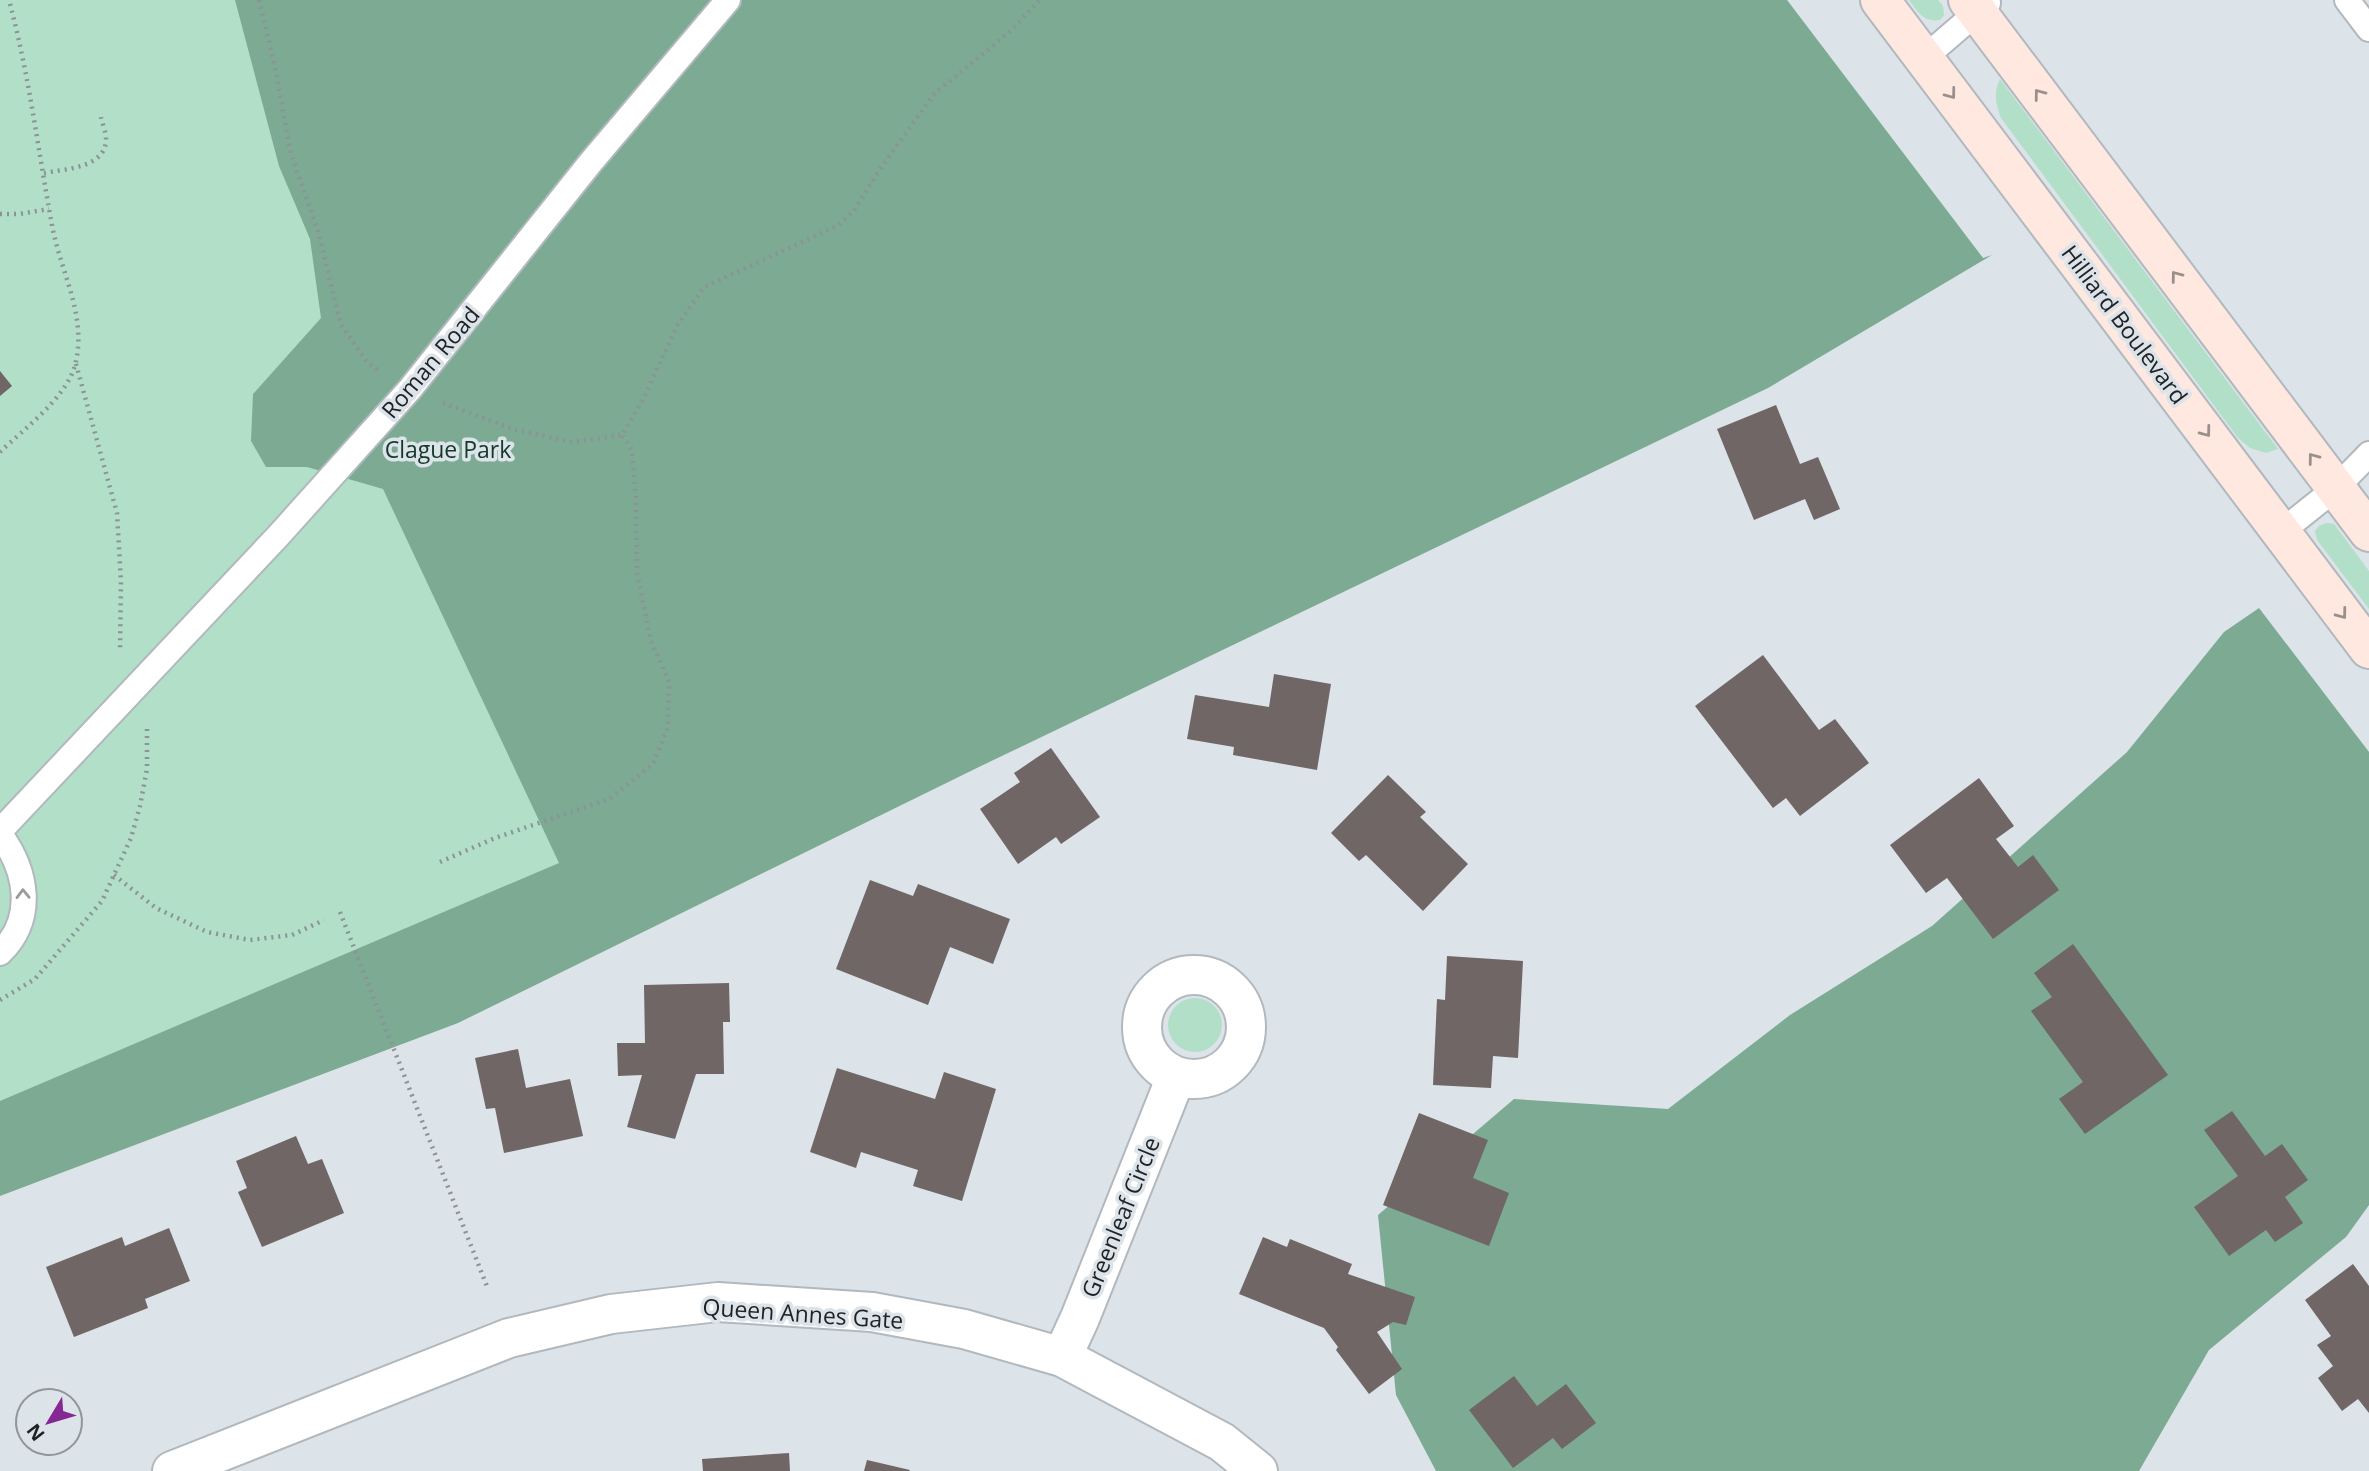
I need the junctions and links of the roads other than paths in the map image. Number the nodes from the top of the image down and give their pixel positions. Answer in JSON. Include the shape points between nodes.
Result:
{"nodes":[{"id":1,"x":728,"y":0,"type":"edge"},
{"id":2,"x":1880,"y":0,"type":"edge"},
{"id":3,"x":2347,"y":0,"type":"edge"},
{"id":4,"x":1979,"y":4,"type":"edge"},
{"id":5,"x":2369,"y":29,"type":"edge"},
{"id":6,"x":1924,"y":58,"type":"junction"},
{"id":7,"x":2369,"y":454,"type":"edge"},
{"id":8,"x":2336,"y":488,"type":"junction"},
{"id":9,"x":2281,"y":532,"type":"junction"},
{"id":10,"x":2369,"y":532,"type":"edge"},
{"id":11,"x":2369,"y":649,"type":"edge"},
{"id":12,"x":0,"y":833,"type":"edge"},
{"id":13,"x":0,"y":953,"type":"edge"},
{"id":14,"x":1175,"y":1077,"type":"dead end"},
{"id":15,"x":1062,"y":1357,"type":"junction"},
{"id":16,"x":172,"y":1471,"type":"edge"},
{"id":17,"x":1258,"y":1471,"type":"edge"}],
"edges":[{"from":1,"to":12,"type":"lane","name":"Roman Road","via":[[410,389]]},
{"from":2,"to":6,"type":"main road","name":"Hilliard Boulevard"},
{"from":3,"to":5,"type":"lane"},
{"from":4,"to":6,"type":"lane"},
{"from":8,"to":4,"type":"main road","one_way":true},
{"from":6,"to":9,"type":"main road","name":"Hilliard Boulevard","one_way":true},
{"from":7,"to":8,"type":"lane"},
{"from":8,"to":9,"type":"lane"},
{"from":8,"to":10,"type":"main road"},
{"from":9,"to":11,"type":"main road","name":"Hilliard Boulevard","one_way":true},
{"from":13,"to":12,"type":"lane","name":"Roman Road","one_way":true,"via":[[19,924],[24,900],[22,876]]},
{"from":14,"to":15,"type":"street","name":"Greenleaf Circle"},
{"from":15,"to":16,"type":"street","name":"Queen Annes Gate","via":[[964,1329],[872,1312],[718,1302],[611,1314],[509,1338]]},
{"from":15,"to":17,"type":"street","name":"Queen Annes Gate","via":[[1222,1442]]}]}
